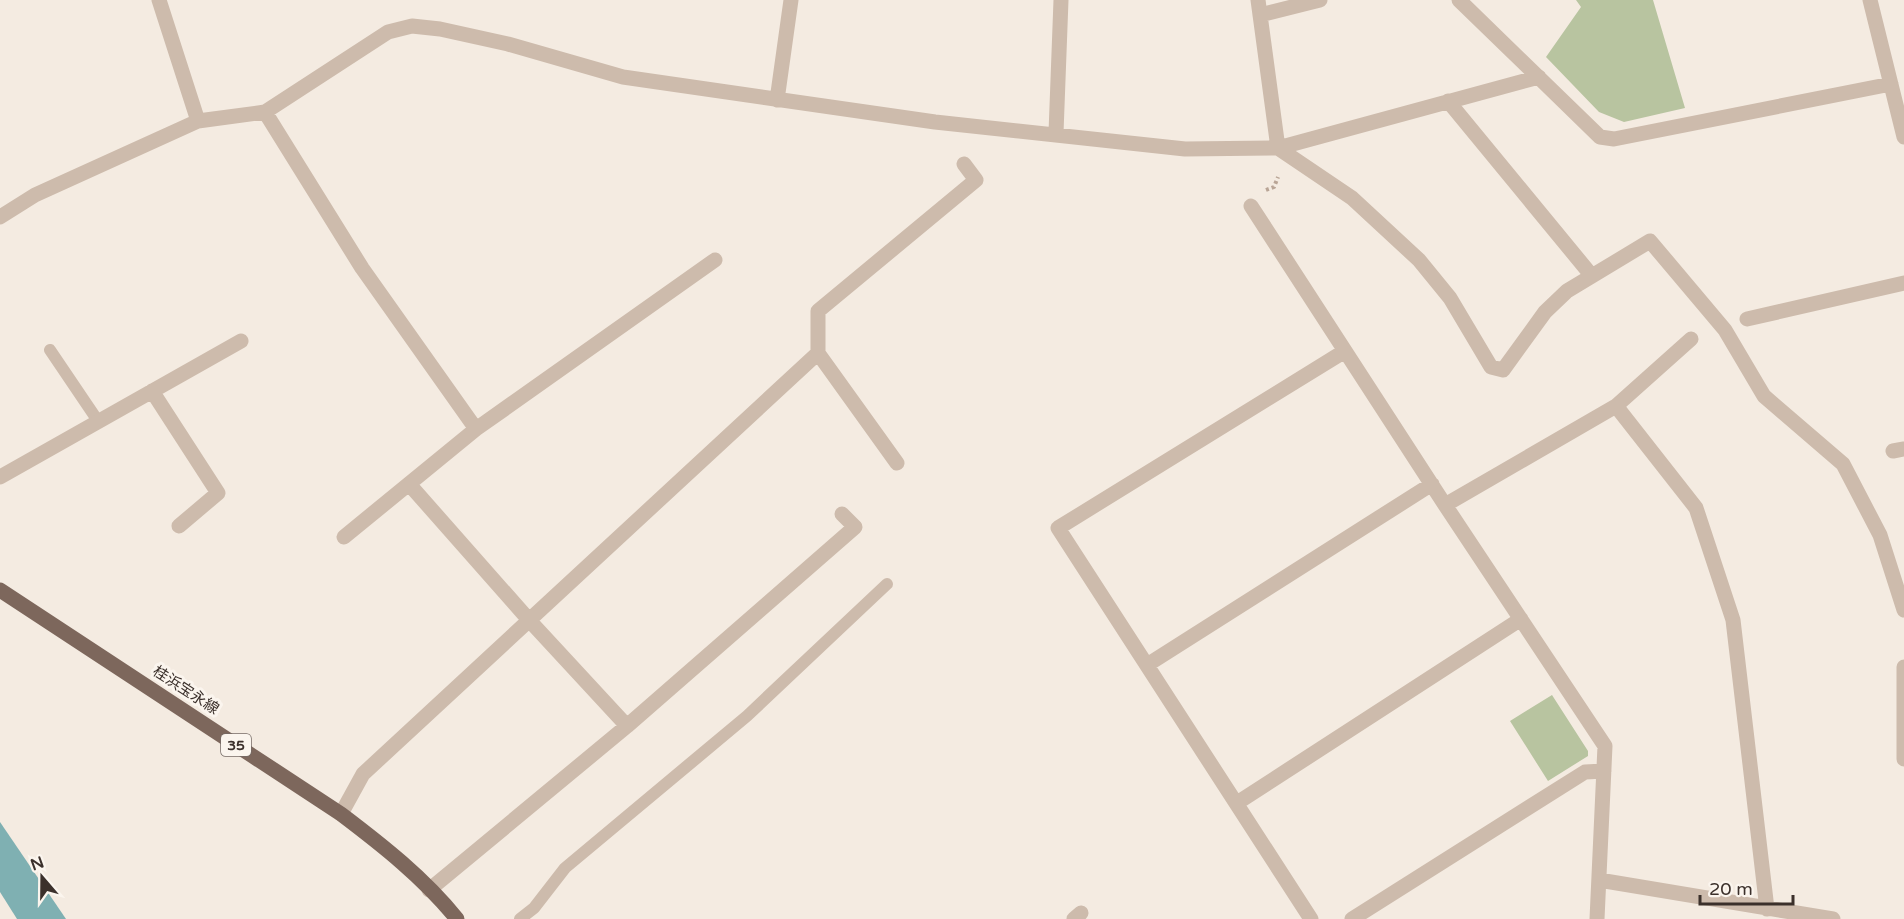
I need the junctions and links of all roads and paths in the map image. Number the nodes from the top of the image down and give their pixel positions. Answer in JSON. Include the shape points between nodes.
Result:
{"nodes":[{"id":1,"x":159,"y":0,"type":"edge"},
{"id":2,"x":791,"y":0,"type":"edge"},
{"id":3,"x":1061,"y":0,"type":"edge"},
{"id":4,"x":1320,"y":0,"type":"edge"},
{"id":5,"x":1460,"y":0,"type":"edge"},
{"id":6,"x":1870,"y":0,"type":"edge"},
{"id":7,"x":1259,"y":7,"type":"edge"},
{"id":8,"x":1539,"y":77,"type":"junction"},
{"id":9,"x":1892,"y":84,"type":"junction"},
{"id":10,"x":777,"y":100,"type":"junction"},
{"id":11,"x":1448,"y":101,"type":"junction"},
{"id":12,"x":265,"y":112,"type":"junction"},
{"id":13,"x":198,"y":121,"type":"junction"},
{"id":14,"x":1056,"y":133,"type":"junction"},
{"id":15,"x":1904,"y":137,"type":"edge"},
{"id":16,"x":1278,"y":148,"type":"junction"},
{"id":17,"x":963,"y":165,"type":"dead end"},
{"id":18,"x":1280,"y":173,"type":"dead end"},
{"id":19,"x":1263,"y":191,"type":"dead end"},
{"id":20,"x":1251,"y":206,"type":"dead end"},
{"id":21,"x":0,"y":217,"type":"edge"},
{"id":22,"x":716,"y":260,"type":"dead end"},
{"id":23,"x":1592,"y":276,"type":"junction"},
{"id":24,"x":1904,"y":283,"type":"edge"},
{"id":25,"x":1747,"y":319,"type":"dead end"},
{"id":26,"x":1691,"y":339,"type":"dead end"},
{"id":27,"x":241,"y":341,"type":"dead end"},
{"id":28,"x":50,"y":350,"type":"dead end"},
{"id":29,"x":1345,"y":351,"type":"junction"},
{"id":30,"x":818,"y":353,"type":"junction"},
{"id":31,"x":152,"y":390,"type":"junction"},
{"id":32,"x":1616,"y":406,"type":"junction"},
{"id":33,"x":98,"y":421,"type":"junction"},
{"id":34,"x":476,"y":429,"type":"junction"},
{"id":35,"x":897,"y":463,"type":"dead end"},
{"id":36,"x":0,"y":477,"type":"edge"},
{"id":37,"x":409,"y":484,"type":"junction"},
{"id":38,"x":1432,"y":484,"type":"junction"},
{"id":39,"x":1446,"y":505,"type":"junction"},
{"id":40,"x":842,"y":514,"type":"dead end"},
{"id":41,"x":179,"y":526,"type":"dead end"},
{"id":42,"x":344,"y":537,"type":"dead end"},
{"id":43,"x":887,"y":584,"type":"dead end"},
{"id":44,"x":0,"y":590,"type":"edge"},
{"id":45,"x":1904,"y":610,"type":"edge"},
{"id":46,"x":529,"y":620,"type":"junction"},
{"id":47,"x":1521,"y":620,"type":"junction"},
{"id":48,"x":1147,"y":665,"type":"junction"},
{"id":49,"x":1904,"y":667,"type":"edge"},
{"id":50,"x":627,"y":726,"type":"junction"},
{"id":51,"x":1904,"y":759,"type":"edge"},
{"id":52,"x":1604,"y":771,"type":"junction"},
{"id":53,"x":1237,"y":803,"type":"junction"},
{"id":54,"x":341,"y":813,"type":"junction"},
{"id":55,"x":1599,"y":880,"type":"junction"},
{"id":56,"x":429,"y":890,"type":"junction"},
{"id":57,"x":1767,"y":909,"type":"junction"},
{"id":58,"x":457,"y":919,"type":"edge"},
{"id":59,"x":520,"y":919,"type":"edge"},
{"id":60,"x":1311,"y":919,"type":"edge"},
{"id":61,"x":1352,"y":919,"type":"edge"},
{"id":62,"x":1597,"y":919,"type":"edge"},
{"id":63,"x":1833,"y":919,"type":"edge"}],
"edges":[{"from":1,"to":13,"type":"street"},
{"from":2,"to":10,"type":"street"},
{"from":3,"to":14,"type":"street"},
{"from":4,"to":7,"type":"street"},
{"from":5,"to":8,"type":"street"},
{"from":6,"to":9,"type":"street"},
{"from":7,"to":16,"type":"street"},
{"from":8,"to":9,"type":"street","via":[[1600,136],[1614,139]]},
{"from":8,"to":11,"type":"street"},
{"from":9,"to":15,"type":"street"},
{"from":10,"to":12,"type":"street","via":[[623,77],[508,44],[412,26],[388,32]]},
{"from":10,"to":14,"type":"street","via":[[935,122]]},
{"from":11,"to":16,"type":"street"},
{"from":11,"to":23,"type":"street"},
{"from":12,"to":13,"type":"street"},
{"from":12,"to":34,"type":"street","via":[[362,268]]},
{"from":13,"to":21,"type":"street","via":[[35,195]]},
{"from":14,"to":16,"type":"street","via":[[1185,148]]},
{"from":16,"to":23,"type":"street","via":[[1352,198],[1419,260],[1450,298],[1491,367],[1503,370],[1545,312],[1567,291]]},
{"from":17,"to":30,"type":"street","via":[[976,180],[818,311]]},
{"from":18,"to":19,"type":"path","via":[[1274,187]]},
{"from":20,"to":29,"type":"street"},
{"from":22,"to":34,"type":"street"},
{"from":23,"to":45,"type":"street","via":[[1650,241],[1725,330],[1764,396],[1843,464],[1880,535]]},
{"from":24,"to":25,"type":"street"},
{"from":26,"to":32,"type":"street"},
{"from":27,"to":31,"type":"street"},
{"from":28,"to":33,"type":"lane"},
{"from":29,"to":38,"type":"street"},
{"from":29,"to":48,"type":"street","via":[[1058,528]]},
{"from":30,"to":35,"type":"street"},
{"from":30,"to":46,"type":"street"},
{"from":31,"to":33,"type":"street"},
{"from":31,"to":41,"type":"street","via":[[218,493]]},
{"from":32,"to":39,"type":"street"},
{"from":32,"to":57,"type":"street","via":[[1696,508],[1733,620]]},
{"from":33,"to":36,"type":"street"},
{"from":34,"to":37,"type":"street"},
{"from":37,"to":42,"type":"street"},
{"from":37,"to":46,"type":"street"},
{"from":38,"to":39,"type":"street"},
{"from":38,"to":48,"type":"street"},
{"from":39,"to":47,"type":"street"},
{"from":40,"to":50,"type":"street","via":[[855,528]]},
{"from":43,"to":59,"type":"lane","via":[[747,716],[565,868],[534,908]]},
{"from":44,"to":54,"type":"main road","name":"桂浜宝永線","number":"35"},
{"from":46,"to":50,"type":"street"},
{"from":46,"to":54,"type":"street","via":[[363,774]]},
{"from":47,"to":52,"type":"street","via":[[1605,746]]},
{"from":47,"to":53,"type":"street"},
{"from":48,"to":53,"type":"street"},
{"from":49,"to":51,"type":"street"},
{"from":50,"to":56,"type":"street"},
{"from":52,"to":55,"type":"street"},
{"from":52,"to":61,"type":"street","via":[[1585,772]]},
{"from":53,"to":60,"type":"street"},
{"from":54,"to":56,"type":"main road","name":"桂浜宝永線","number":"35","via":[[387,849]]},
{"from":55,"to":57,"type":"street"},
{"from":55,"to":62,"type":"street"},
{"from":56,"to":58,"type":"main road","name":"桂浜宝永線","number":"35"},
{"from":57,"to":63,"type":"street"}]}
